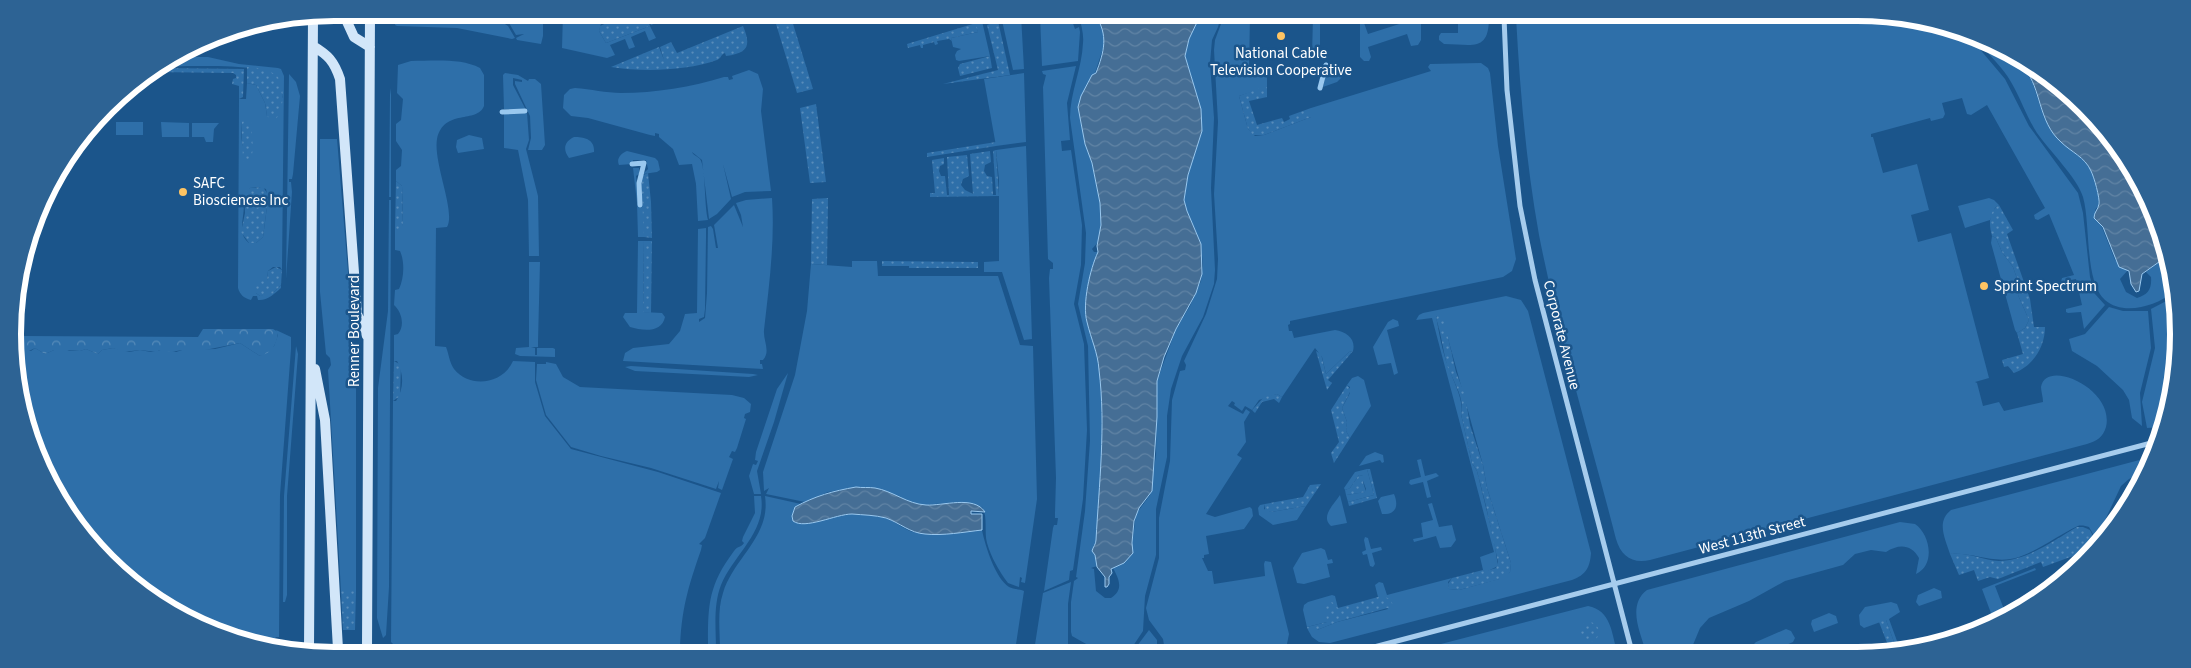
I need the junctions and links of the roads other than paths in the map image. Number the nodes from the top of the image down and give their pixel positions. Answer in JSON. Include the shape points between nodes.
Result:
{"nodes":[{"id":1,"x":347,"y":21,"type":"edge"},
{"id":2,"x":370,"y":21,"type":"edge"},
{"id":3,"x":1504,"y":21,"type":"edge"},
{"id":4,"x":313,"y":22,"type":"edge"},
{"id":5,"x":313,"y":46,"type":"junction"},
{"id":6,"x":370,"y":47,"type":"junction"},
{"id":7,"x":369,"y":339,"type":"junction"},
{"id":8,"x":311,"y":346,"type":"junction"},
{"id":9,"x":2150,"y":444,"type":"edge"},
{"id":10,"x":1614,"y":585,"type":"junction"},
{"id":11,"x":309,"y":646,"type":"edge"},
{"id":12,"x":338,"y":647,"type":"edge"},
{"id":13,"x":367,"y":647,"type":"edge"},
{"id":14,"x":1375,"y":647,"type":"edge"},
{"id":15,"x":1631,"y":647,"type":"edge"}],
"edges":[{"from":1,"to":6,"type":"main road","via":[[354,38]]},
{"from":2,"to":6,"type":"main road","name":"Renner Boulevard"},
{"from":3,"to":10,"type":"street","name":"Corporate Avenue","via":[[1507,90],[1520,206],[1535,280]]},
{"from":4,"to":5,"type":"main road"},
{"from":5,"to":7,"type":"main road","via":[[335,63],[340,78],[357,314]]},
{"from":5,"to":8,"type":"main road"},
{"from":6,"to":7,"type":"main road","name":"Renner Boulevard"},
{"from":7,"to":13,"type":"main road","name":"Renner Boulevard"},
{"from":8,"to":11,"type":"main road"},
{"from":8,"to":12,"type":"main road","via":[[326,420]]},
{"from":9,"to":10,"type":"street","name":"West 113th Street"},
{"from":10,"to":14,"type":"street","name":"West 113th Street"},
{"from":10,"to":15,"type":"street","name":"Corporate Avenue"}]}
